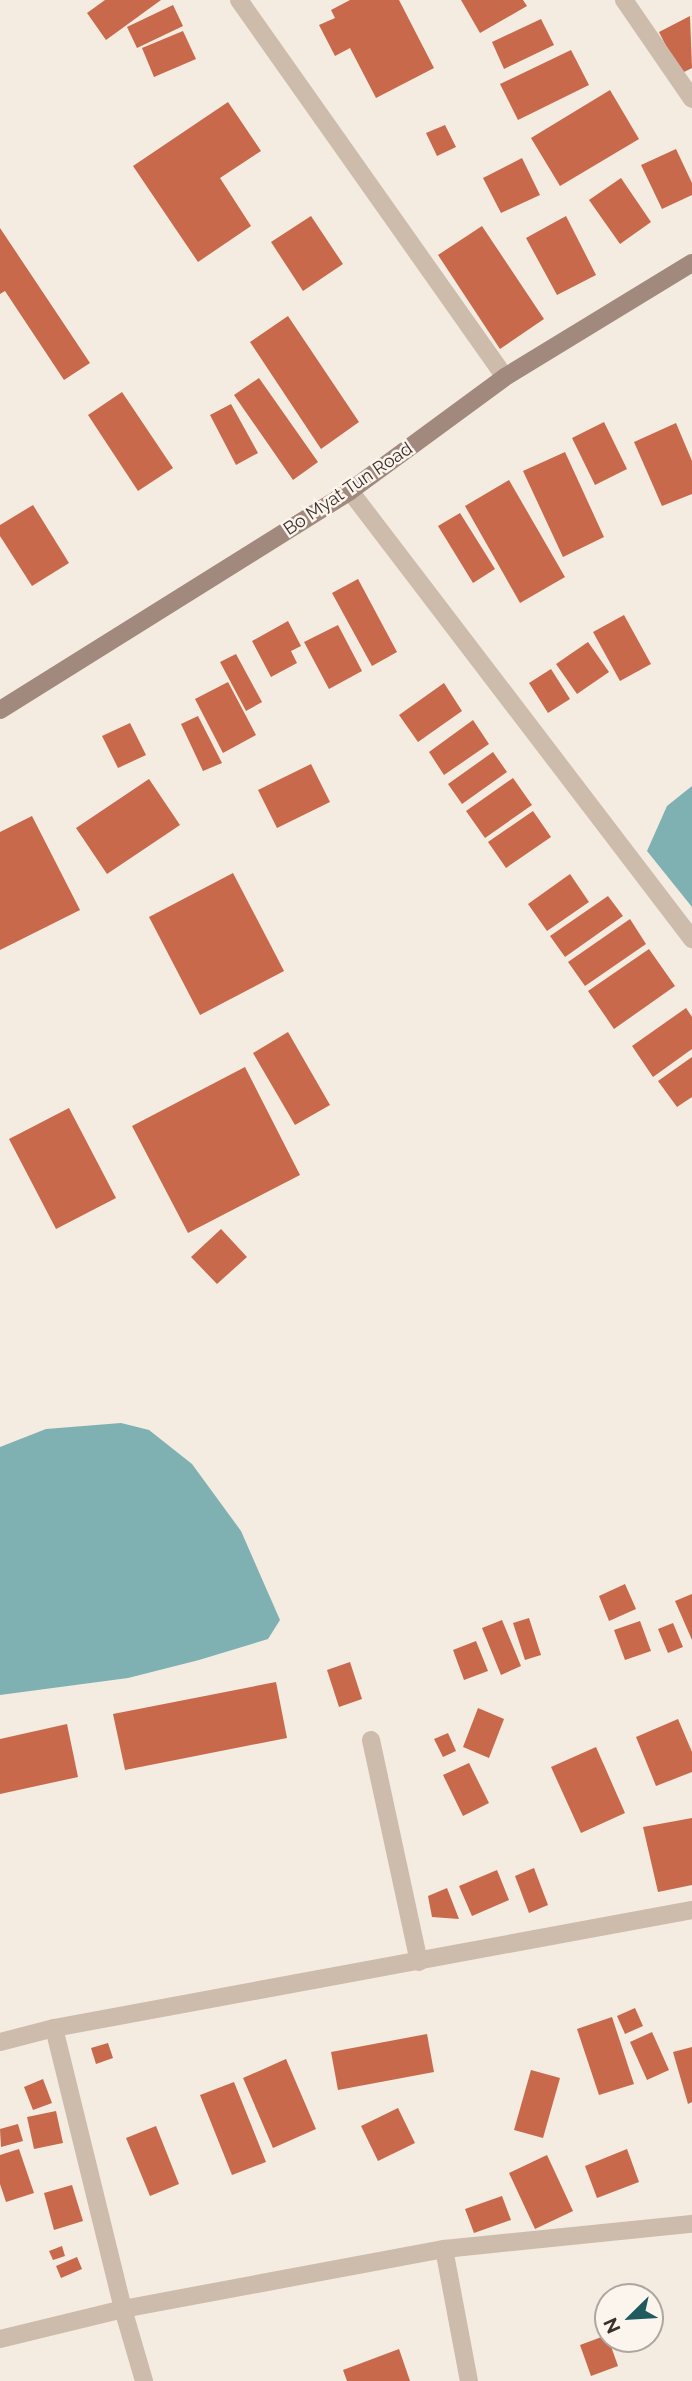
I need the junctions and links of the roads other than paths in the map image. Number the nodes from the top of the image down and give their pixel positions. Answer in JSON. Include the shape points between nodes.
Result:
{"nodes":[{"id":1,"x":239,"y":0,"type":"edge"},
{"id":2,"x":624,"y":0,"type":"edge"},
{"id":3,"x":692,"y":99,"type":"edge"},
{"id":4,"x":692,"y":263,"type":"edge"},
{"id":5,"x":505,"y":377,"type":"junction"},
{"id":6,"x":350,"y":491,"type":"junction"},
{"id":7,"x":0,"y":710,"type":"edge"},
{"id":8,"x":692,"y":939,"type":"edge"},
{"id":9,"x":371,"y":1740,"type":"dead end"},
{"id":10,"x":692,"y":1910,"type":"edge"},
{"id":11,"x":419,"y":1962,"type":"junction"},
{"id":12,"x":54,"y":2028,"type":"junction"},
{"id":13,"x":0,"y":2042,"type":"edge"},
{"id":14,"x":692,"y":2224,"type":"edge"},
{"id":15,"x":444,"y":2249,"type":"junction"},
{"id":16,"x":122,"y":2309,"type":"junction"},
{"id":17,"x":0,"y":2339,"type":"edge"},
{"id":18,"x":144,"y":2381,"type":"edge"},
{"id":19,"x":469,"y":2381,"type":"edge"}],
"edges":[{"from":1,"to":5,"type":"street"},
{"from":2,"to":3,"type":"street"},
{"from":4,"to":5,"type":"main road","name":"Bo Myat Tun Road"},
{"from":5,"to":6,"type":"main road","name":"Bo Myat Tun Road"},
{"from":6,"to":7,"type":"main road","name":"Bo Myat Tun Road"},
{"from":6,"to":8,"type":"street"},
{"from":9,"to":11,"type":"street"},
{"from":10,"to":11,"type":"street"},
{"from":11,"to":12,"type":"street"},
{"from":12,"to":13,"type":"street"},
{"from":12,"to":16,"type":"street"},
{"from":14,"to":15,"type":"street"},
{"from":15,"to":16,"type":"street"},
{"from":15,"to":19,"type":"street"},
{"from":16,"to":17,"type":"street"},
{"from":16,"to":18,"type":"street"}]}
